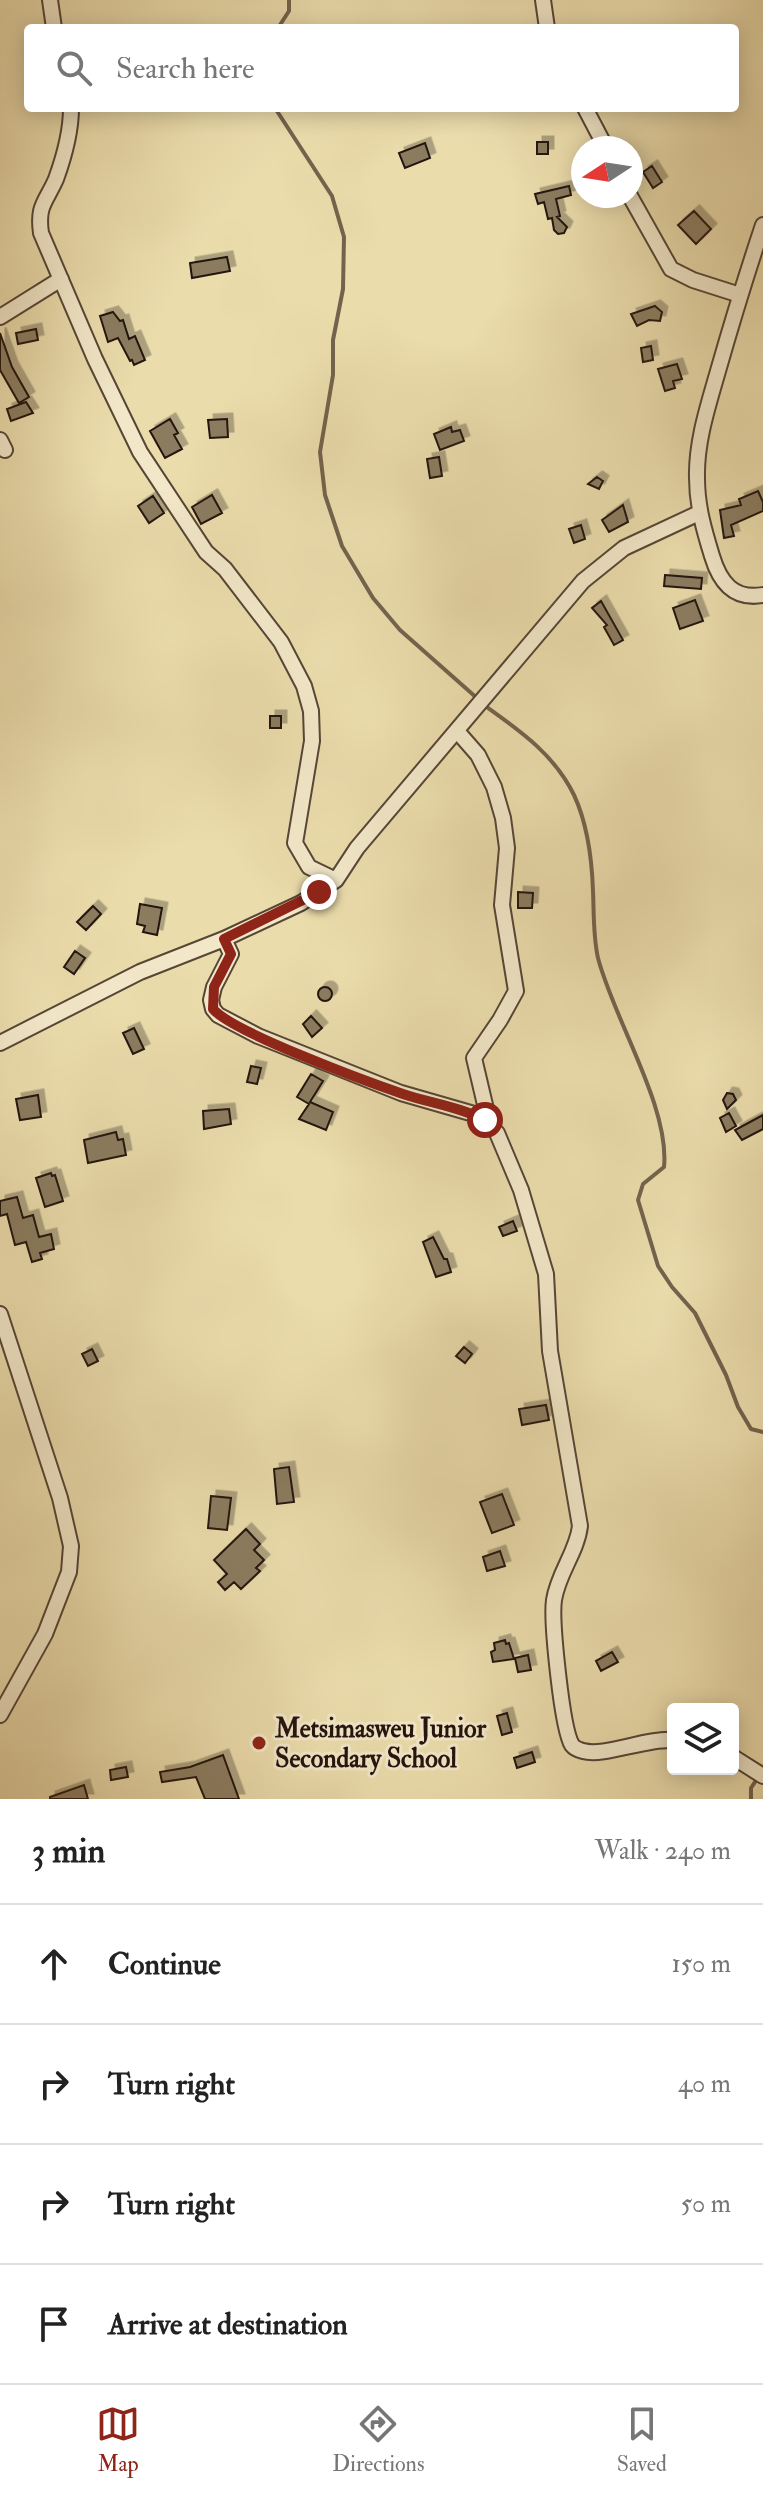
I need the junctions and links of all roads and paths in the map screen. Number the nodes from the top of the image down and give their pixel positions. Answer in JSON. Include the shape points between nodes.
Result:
{"nodes":[{"id":1,"x":50,"y":0,"type":"edge"},
{"id":2,"x":543,"y":0,"type":"edge"},
{"id":3,"x":53,"y":24,"type":"edge"},
{"id":4,"x":546,"y":24,"type":"edge"},
{"id":5,"x":70,"y":112,"type":"edge"},
{"id":6,"x":587,"y":112,"type":"edge"},
{"id":7,"x":600,"y":136,"type":"edge"},
{"id":8,"x":637,"y":208,"type":"edge"},
{"id":9,"x":763,"y":225,"type":"edge"},
{"id":10,"x":61,"y":279,"type":"junction"},
{"id":11,"x":740,"y":295,"type":"junction"},
{"id":12,"x":0,"y":317,"type":"edge"},
{"id":13,"x":699,"y":513,"type":"junction"},
{"id":14,"x":763,"y":595,"type":"edge"},
{"id":15,"x":460,"y":726,"type":"junction"},
{"id":16,"x":336,"y":880,"type":"junction"},
{"id":17,"x":224,"y":939,"type":"junction"},
{"id":18,"x":0,"y":1043,"type":"edge"},
{"id":19,"x":490,"y":1126,"type":"junction"},
{"id":20,"x":0,"y":1314,"type":"edge"},
{"id":21,"x":0,"y":1715,"type":"edge"},
{"id":22,"x":667,"y":1740,"type":"edge"},
{"id":23,"x":739,"y":1761,"type":"edge"},
{"id":24,"x":763,"y":1776,"type":"edge"}],
"edges":[{"from":1,"to":3,"type":"street"},
{"from":2,"to":4,"type":"street"},
{"from":5,"to":10,"type":"street","via":[[63,156],[38,218]]},
{"from":6,"to":7,"type":"street"},
{"from":8,"to":11,"type":"street","via":[[671,269]]},
{"from":9,"to":11,"type":"street"},
{"from":10,"to":12,"type":"street"},
{"from":10,"to":16,"type":"street","via":[[140,452],[206,552],[281,642],[304,686],[312,741],[295,843],[309,867]]},
{"from":11,"to":13,"type":"street","via":[[700,436]]},
{"from":13,"to":14,"type":"street","via":[[725,584],[737,594]]},
{"from":13,"to":15,"type":"street","via":[[624,548],[583,581]]},
{"from":15,"to":16,"type":"street"},
{"from":15,"to":19,"type":"street","via":[[494,787],[507,848],[502,905],[516,991],[474,1058]]},
{"from":16,"to":17,"type":"street","via":[[301,903]]},
{"from":17,"to":18,"type":"street","via":[[140,972]]},
{"from":17,"to":19,"type":"street","via":[[231,954],[211,1000],[218,1015],[401,1093],[474,1114]]},
{"from":19,"to":22,"type":"street","via":[[521,1190],[546,1274],[550,1351],[580,1526],[554,1599],[571,1744],[588,1752]]},
{"from":20,"to":21,"type":"street","via":[[71,1546],[69,1572],[45,1634]]},
{"from":23,"to":24,"type":"street"}]}
